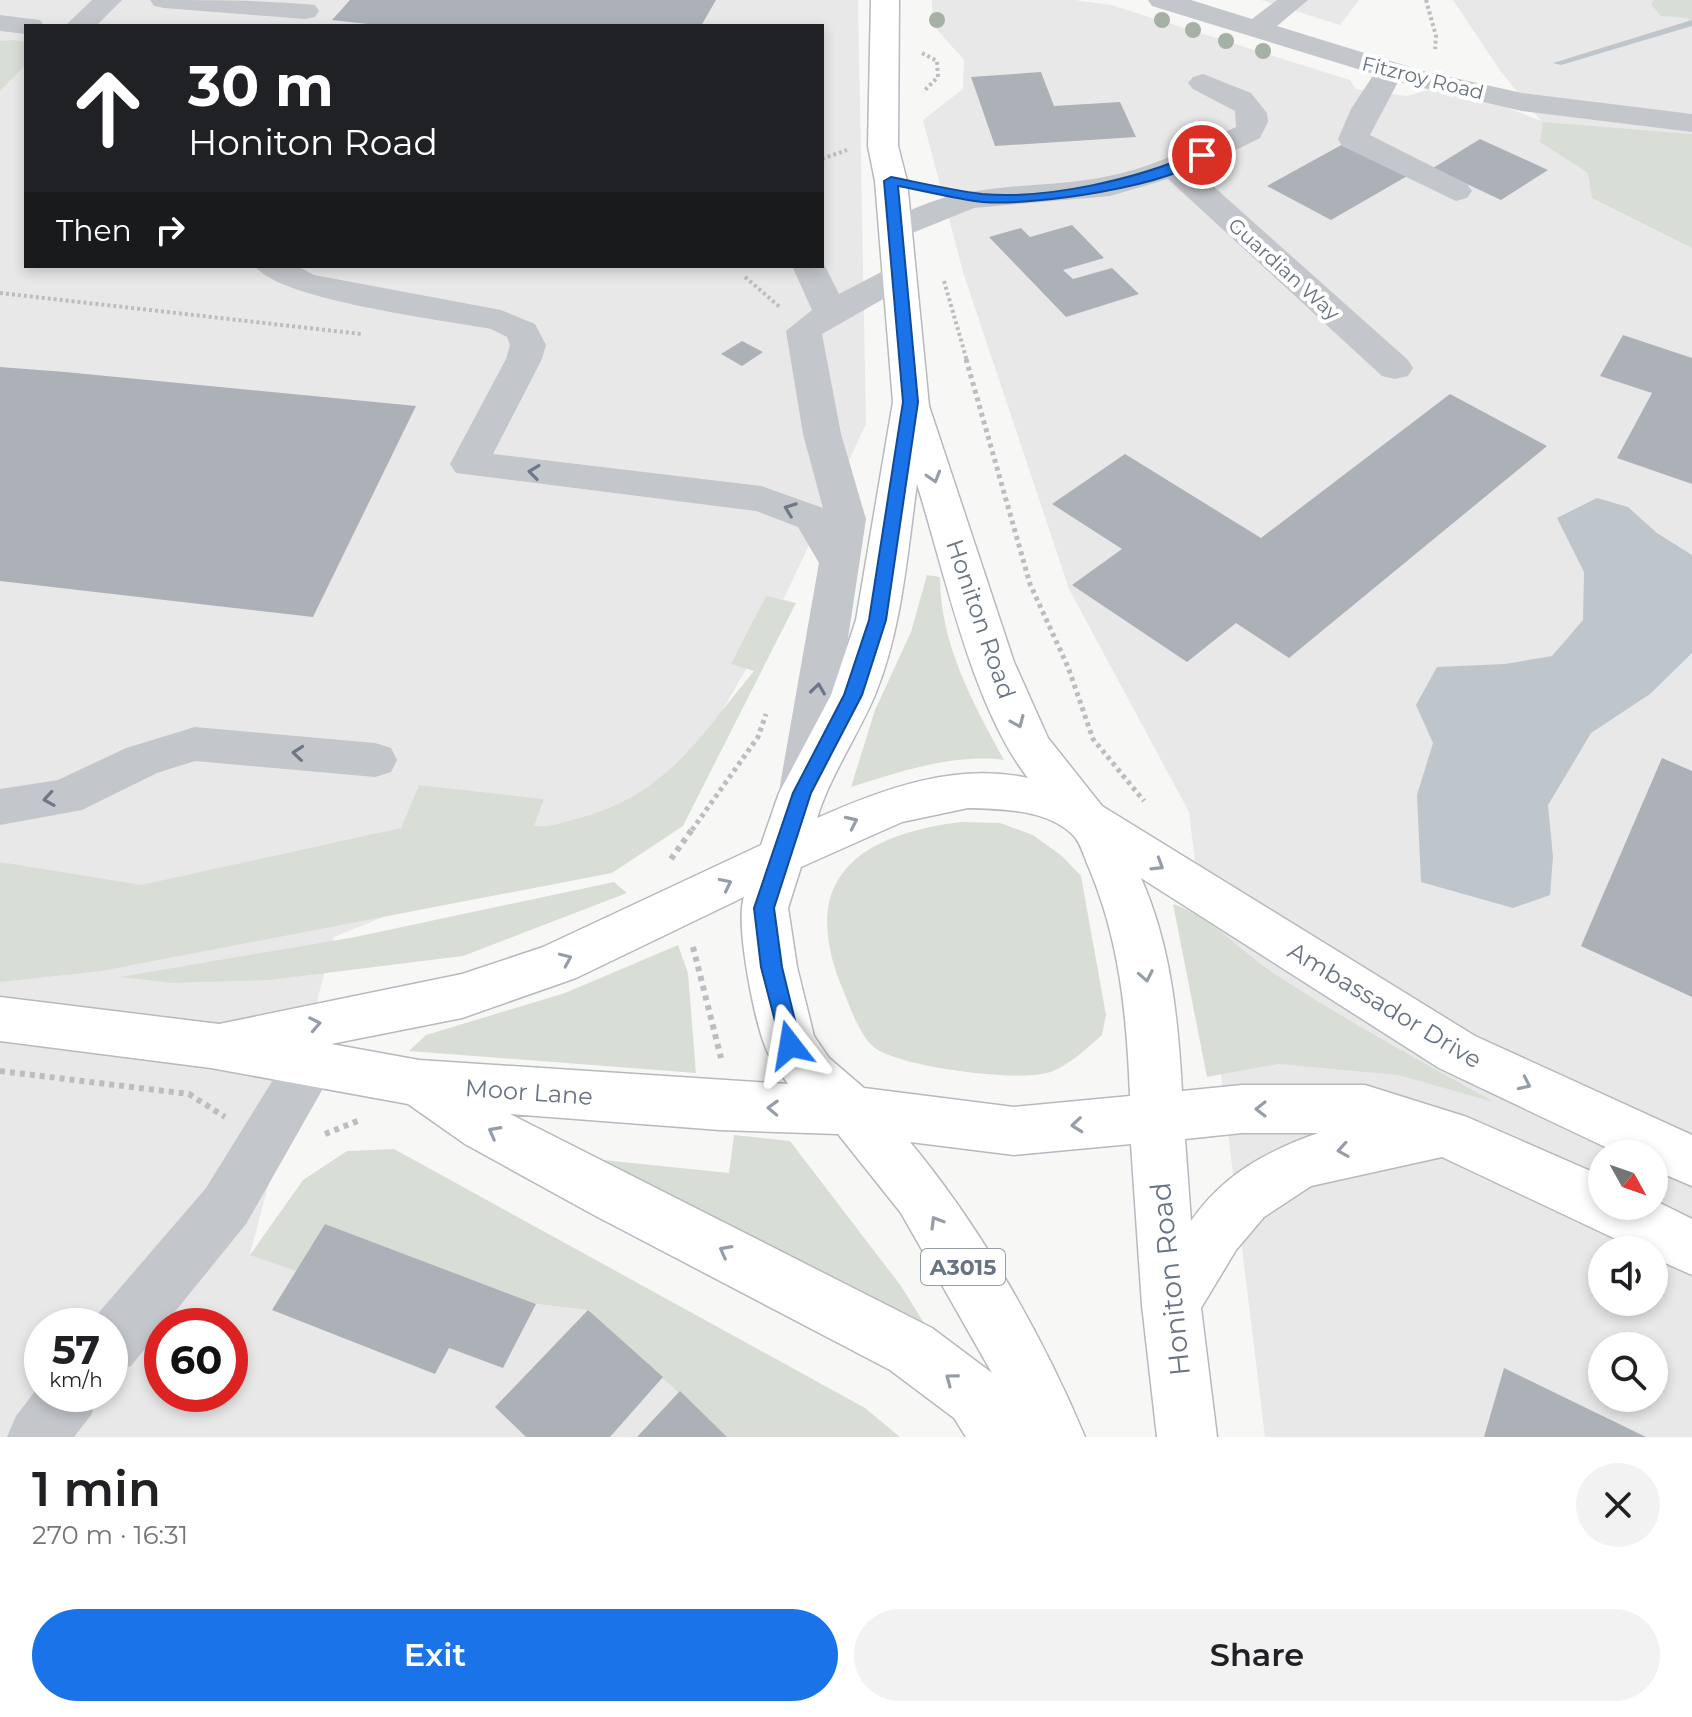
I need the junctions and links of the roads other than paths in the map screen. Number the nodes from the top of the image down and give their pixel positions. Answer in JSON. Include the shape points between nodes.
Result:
{"nodes":[{"id":1,"x":108,"y":0,"type":"edge"},
{"id":2,"x":164,"y":0,"type":"edge"},
{"id":3,"x":885,"y":0,"type":"edge"},
{"id":4,"x":1162,"y":0,"type":"edge"},
{"id":5,"x":1294,"y":0,"type":"edge"},
{"id":6,"x":306,"y":12,"type":"edge"},
{"id":7,"x":0,"y":23,"type":"edge"},
{"id":8,"x":81,"y":24,"type":"edge"},
{"id":9,"x":24,"y":25,"type":"edge"},
{"id":10,"x":1256,"y":29,"type":"junction"},
{"id":11,"x":1391,"y":71,"type":"junction"},
{"id":12,"x":1203,"y":83,"type":"dead end"},
{"id":13,"x":1692,"y":123,"type":"edge"},
{"id":14,"x":1174,"y":168,"type":"junction"},
{"id":15,"x":891,"y":181,"type":"junction"},
{"id":16,"x":1456,"y":191,"type":"dead end"},
{"id":17,"x":984,"y":198,"type":"junction"},
{"id":18,"x":895,"y":230,"type":"junction"},
{"id":19,"x":276,"y":268,"type":"edge"},
{"id":20,"x":810,"y":268,"type":"edge"},
{"id":21,"x":901,"y":275,"type":"junction"},
{"id":22,"x":830,"y":311,"type":"junction"},
{"id":23,"x":1395,"y":368,"type":"dead end"},
{"id":24,"x":911,"y":402,"type":"junction"},
{"id":25,"x":840,"y":565,"type":"junction"},
{"id":26,"x":375,"y":760,"type":"dead end"},
{"id":27,"x":802,"y":793,"type":"junction"},
{"id":28,"x":0,"y":807,"type":"edge"},
{"id":29,"x":1088,"y":821,"type":"junction"},
{"id":30,"x":780,"y":857,"type":"junction"},
{"id":31,"x":0,"y":1019,"type":"edge"},
{"id":32,"x":211,"y":1045,"type":"junction"},
{"id":33,"x":312,"y":1062,"type":"junction"},
{"id":34,"x":419,"y":1083,"type":"junction"},
{"id":35,"x":851,"y":1110,"type":"junction"},
{"id":36,"x":1155,"y":1120,"type":"junction"},
{"id":37,"x":1448,"y":1134,"type":"junction"},
{"id":38,"x":1692,"y":1161,"type":"edge"},
{"id":39,"x":1588,"y":1197,"type":"edge"},
{"id":40,"x":1637,"y":1220,"type":"edge"},
{"id":41,"x":1692,"y":1248,"type":"edge"},
{"id":42,"x":1171,"y":1305,"type":"junction"},
{"id":43,"x":128,"y":1323,"type":"edge"},
{"id":44,"x":56,"y":1412,"type":"edge"},
{"id":45,"x":37,"y":1437,"type":"edge"},
{"id":46,"x":1002,"y":1437,"type":"edge"},
{"id":47,"x":1055,"y":1437,"type":"edge"},
{"id":48,"x":1187,"y":1437,"type":"edge"}],
"edges":[{"from":1,"to":8,"type":"street"},
{"from":2,"to":6,"type":"street"},
{"from":3,"to":15,"type":"main road","name":"Honiton Road","via":[[883,146]]},
{"from":4,"to":10,"type":"street","name":"Fitzroy Road"},
{"from":5,"to":10,"type":"street"},
{"from":7,"to":9,"type":"street"},
{"from":10,"to":11,"type":"street","name":"Fitzroy Road"},
{"from":11,"to":13,"type":"street","name":"Fitzroy Road","via":[[1522,102]]},
{"from":11,"to":16,"type":"street","via":[[1353,139]]},
{"from":12,"to":14,"type":"street","via":[[1243,101],[1253,112],[1254,123],[1249,132]]},
{"from":14,"to":17,"type":"street","via":[[1110,186]]},
{"from":14,"to":23,"type":"street","name":"Guardian Way"},
{"from":15,"to":17,"type":"street"},
{"from":15,"to":18,"type":"main road","name":"Honiton Road"},
{"from":17,"to":18,"type":"street","via":[[936,210]]},
{"from":18,"to":21,"type":"main road","name":"Honiton Road"},
{"from":25,"to":19,"type":"street","one_way":true,"via":[[812,518],[761,499],[469,464],[524,359],[528,345],[523,331],[501,320],[304,283]]},
{"from":20,"to":22,"type":"street"},
{"from":21,"to":22,"type":"street"},
{"from":21,"to":24,"type":"main road","name":"Honiton Road"},
{"from":22,"to":25,"type":"street","name":"Honiton Road","via":[[804,331],[822,434],[846,519]]},
{"from":24,"to":27,"type":"main road","name":"Honiton Road","via":[[877,620],[853,695]]},
{"from":24,"to":29,"type":"main road","name":"Honiton Road","one_way":true,"via":[[993,662],[1029,747]]},
{"from":27,"to":25,"type":"street","name":"Honiton Road","one_way":true},
{"from":26,"to":28,"type":"street","one_way":true,"via":[[195,744],[142,760],[66,797]]},
{"from":27,"to":30,"type":"main road","name":"Honiton Road"},
{"from":30,"to":29,"type":"main road","name":"Moor Lane","one_way":true,"via":[[886,806],[946,792],[991,789],[1044,801]]},
{"from":29,"to":36,"type":"main road","name":"Honiton Road","one_way":true,"via":[[1122,884],[1138,934],[1155,1056]]},
{"from":29,"to":38,"type":"main road","name":"Ambassador Drive","one_way":true,"via":[[1457,1052]]},
{"from":32,"to":30,"type":"main road","name":"Moor Lane","one_way":true,"via":[[462,996],[558,963]]},
{"from":30,"to":35,"type":"main road","name":"Honiton Road","via":[[764,908],[790,1045],[811,1074]]},
{"from":31,"to":32,"type":"main road","name":"Moor Lane"},
{"from":32,"to":33,"type":"main road","name":"Moor Lane"},
{"from":33,"to":34,"type":"main road","name":"Moor Lane"},
{"from":33,"to":43,"type":"street","via":[[226,1206]]},
{"from":35,"to":34,"type":"main road","name":"Moor Lane","one_way":true,"via":[[720,1106]]},
{"from":46,"to":34,"type":"main road","one_way":true,"via":[[975,1397],[911,1349],[611,1196],[484,1127]]},
{"from":36,"to":35,"type":"main road","name":"Moor Lane","one_way":true,"via":[[1014,1131]]},
{"from":47,"to":35,"type":"main road","number":"A3015","one_way":true,"via":[[1001,1329],[920,1195]]},
{"from":37,"to":36,"type":"main road","one_way":true,"via":[[1365,1109],[1242,1109]]},
{"from":36,"to":42,"type":"main road","name":"Honiton Road"},
{"from":37,"to":39,"type":"main road"},
{"from":37,"to":42,"type":"main road","one_way":true,"via":[[1328,1153],[1258,1186],[1224,1220]]},
{"from":40,"to":41,"type":"main road"},
{"from":42,"to":48,"type":"main road","name":"Honiton Road"},
{"from":44,"to":45,"type":"street"}]}
